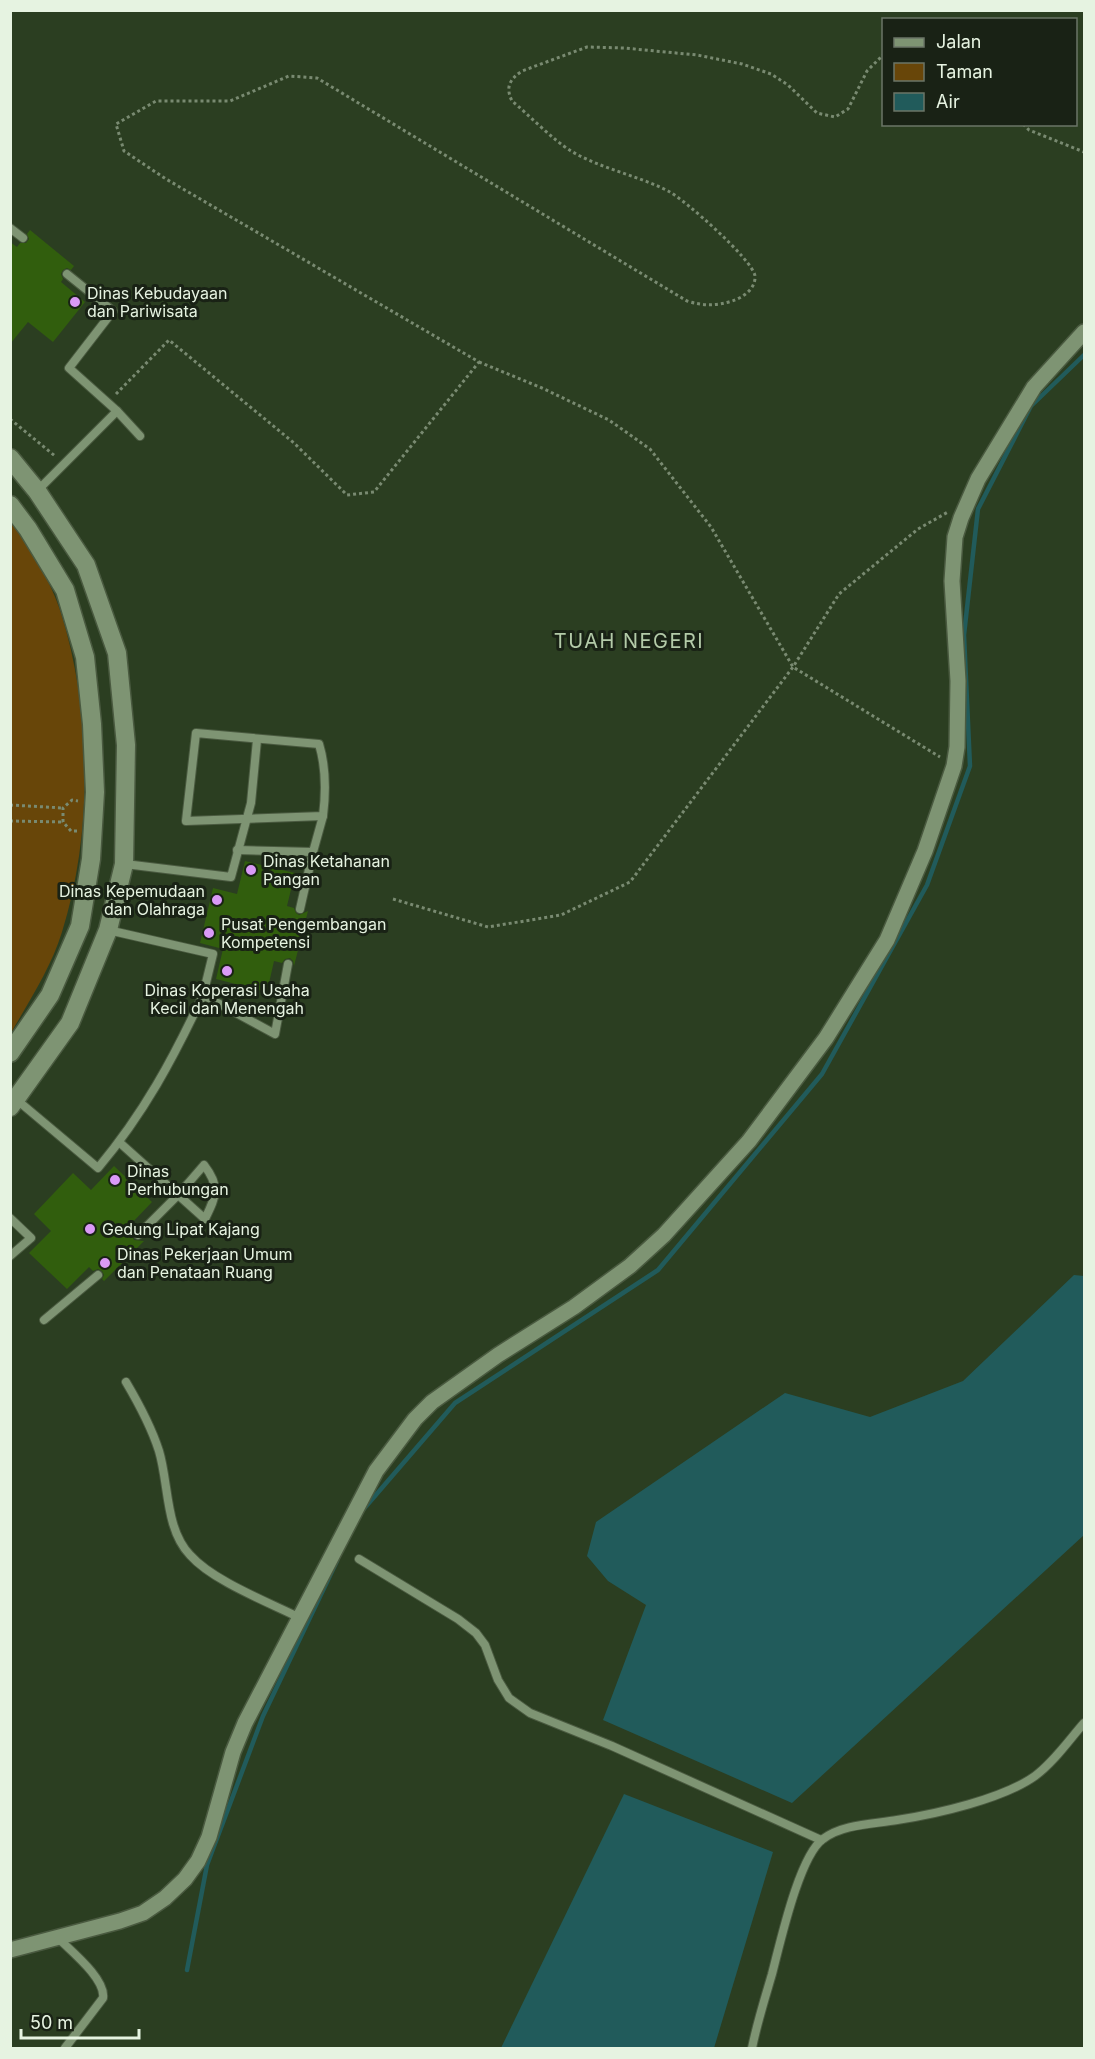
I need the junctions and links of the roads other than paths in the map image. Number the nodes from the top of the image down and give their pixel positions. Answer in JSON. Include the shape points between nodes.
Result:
{"nodes":[{"id":1,"x":10,"y":228,"type":"edge"},
{"id":2,"x":23,"y":238,"type":"dead end"},
{"id":3,"x":67,"y":274,"type":"dead end"},
{"id":4,"x":1084,"y":332,"type":"edge"},
{"id":5,"x":117,"y":411,"type":"junction"},
{"id":6,"x":140,"y":436,"type":"dead end"},
{"id":7,"x":10,"y":458,"type":"edge"},
{"id":8,"x":37,"y":491,"type":"junction"},
{"id":9,"x":10,"y":505,"type":"edge"},
{"id":10,"x":257,"y":740,"type":"junction"},
{"id":11,"x":323,"y":816,"type":"junction"},
{"id":12,"x":246,"y":819,"type":"junction"},
{"id":13,"x":237,"y":850,"type":"junction"},
{"id":14,"x":313,"y":852,"type":"junction"},
{"id":15,"x":92,"y":859,"type":"junction"},
{"id":16,"x":124,"y":864,"type":"junction"},
{"id":17,"x":300,"y":909,"type":"dead end"},
{"id":18,"x":80,"y":926,"type":"junction"},
{"id":19,"x":108,"y":930,"type":"junction"},
{"id":20,"x":288,"y":964,"type":"dead end"},
{"id":21,"x":203,"y":995,"type":"junction"},
{"id":22,"x":10,"y":1053,"type":"edge"},
{"id":23,"x":13,"y":1101,"type":"edge"},
{"id":24,"x":119,"y":1142,"type":"junction"},
{"id":25,"x":178,"y":1195,"type":"junction"},
{"id":26,"x":10,"y":1218,"type":"edge"},
{"id":27,"x":138,"y":1235,"type":"dead end"},
{"id":28,"x":10,"y":1256,"type":"edge"},
{"id":29,"x":98,"y":1275,"type":"dead end"},
{"id":30,"x":44,"y":1320,"type":"dead end"},
{"id":31,"x":126,"y":1382,"type":"dead end"},
{"id":32,"x":359,"y":1559,"type":"dead end"},
{"id":33,"x":300,"y":1618,"type":"junction"},
{"id":34,"x":1084,"y":1723,"type":"edge"},
{"id":35,"x":821,"y":1840,"type":"junction"},
{"id":36,"x":58,"y":1938,"type":"junction"},
{"id":37,"x":10,"y":1950,"type":"edge"},
{"id":38,"x":65,"y":2049,"type":"edge"},
{"id":39,"x":752,"y":2049,"type":"edge"}],
"edges":[{"from":1,"to":2,"type":"lane"},
{"from":3,"to":5,"type":"lane","via":[[113,311],[69,368]]},
{"from":4,"to":33,"type":"street","via":[[1034,387],[978,479],[958,528],[952,581],[958,681],[954,766],[925,850],[887,940],[826,1038],[749,1140],[664,1235],[630,1266],[460,1382],[415,1419],[376,1471]]},
{"from":5,"to":6,"type":"lane"},
{"from":5,"to":8,"type":"lane"},
{"from":7,"to":8,"type":"street"},
{"from":8,"to":16,"type":"street","via":[[86,565],[117,653],[126,744]]},
{"from":9,"to":15,"type":"street","via":[[65,590],[85,657],[95,801]]},
{"from":10,"to":11,"type":"lane","via":[[319,744],[324,760]]},
{"from":10,"to":12,"type":"lane"},
{"from":10,"to":12,"type":"lane","via":[[196,733],[186,820]]},
{"from":11,"to":12,"type":"lane"},
{"from":11,"to":14,"type":"lane"},
{"from":12,"to":13,"type":"lane"},
{"from":13,"to":14,"type":"lane"},
{"from":13,"to":16,"type":"lane","via":[[231,877]]},
{"from":14,"to":17,"type":"lane"},
{"from":15,"to":16,"type":"street"},
{"from":15,"to":18,"type":"street"},
{"from":16,"to":19,"type":"street"},
{"from":18,"to":19,"type":"street"},
{"from":18,"to":22,"type":"street","via":[[50,995]]},
{"from":19,"to":21,"type":"lane","via":[[213,954]]},
{"from":19,"to":23,"type":"street","via":[[70,1023]]},
{"from":20,"to":21,"type":"lane","via":[[275,1034]]},
{"from":21,"to":24,"type":"lane","via":[[146,1105]]},
{"from":23,"to":24,"type":"lane","via":[[98,1168]]},
{"from":24,"to":25,"type":"lane"},
{"from":25,"to":25,"type":"lane","via":[[204,1165],[214,1179],[215,1198],[205,1219]]},
{"from":25,"to":27,"type":"lane"},
{"from":26,"to":28,"type":"lane","via":[[31,1238]]},
{"from":29,"to":30,"type":"lane"},
{"from":31,"to":33,"type":"lane","via":[[153,1433],[174,1526],[189,1555],[210,1573]]},
{"from":32,"to":35,"type":"lane","via":[[476,1633],[509,1698],[530,1713]]},
{"from":33,"to":36,"type":"street","via":[[244,1723],[208,1837],[185,1879],[142,1913]]},
{"from":34,"to":35,"type":"lane","via":[[1050,1762],[1022,1784],[921,1816],[845,1829]]},
{"from":35,"to":39,"type":"lane","via":[[811,1853],[791,1901]]},
{"from":36,"to":37,"type":"street"},
{"from":36,"to":38,"type":"lane","via":[[95,1976],[104,1993]]}]}
